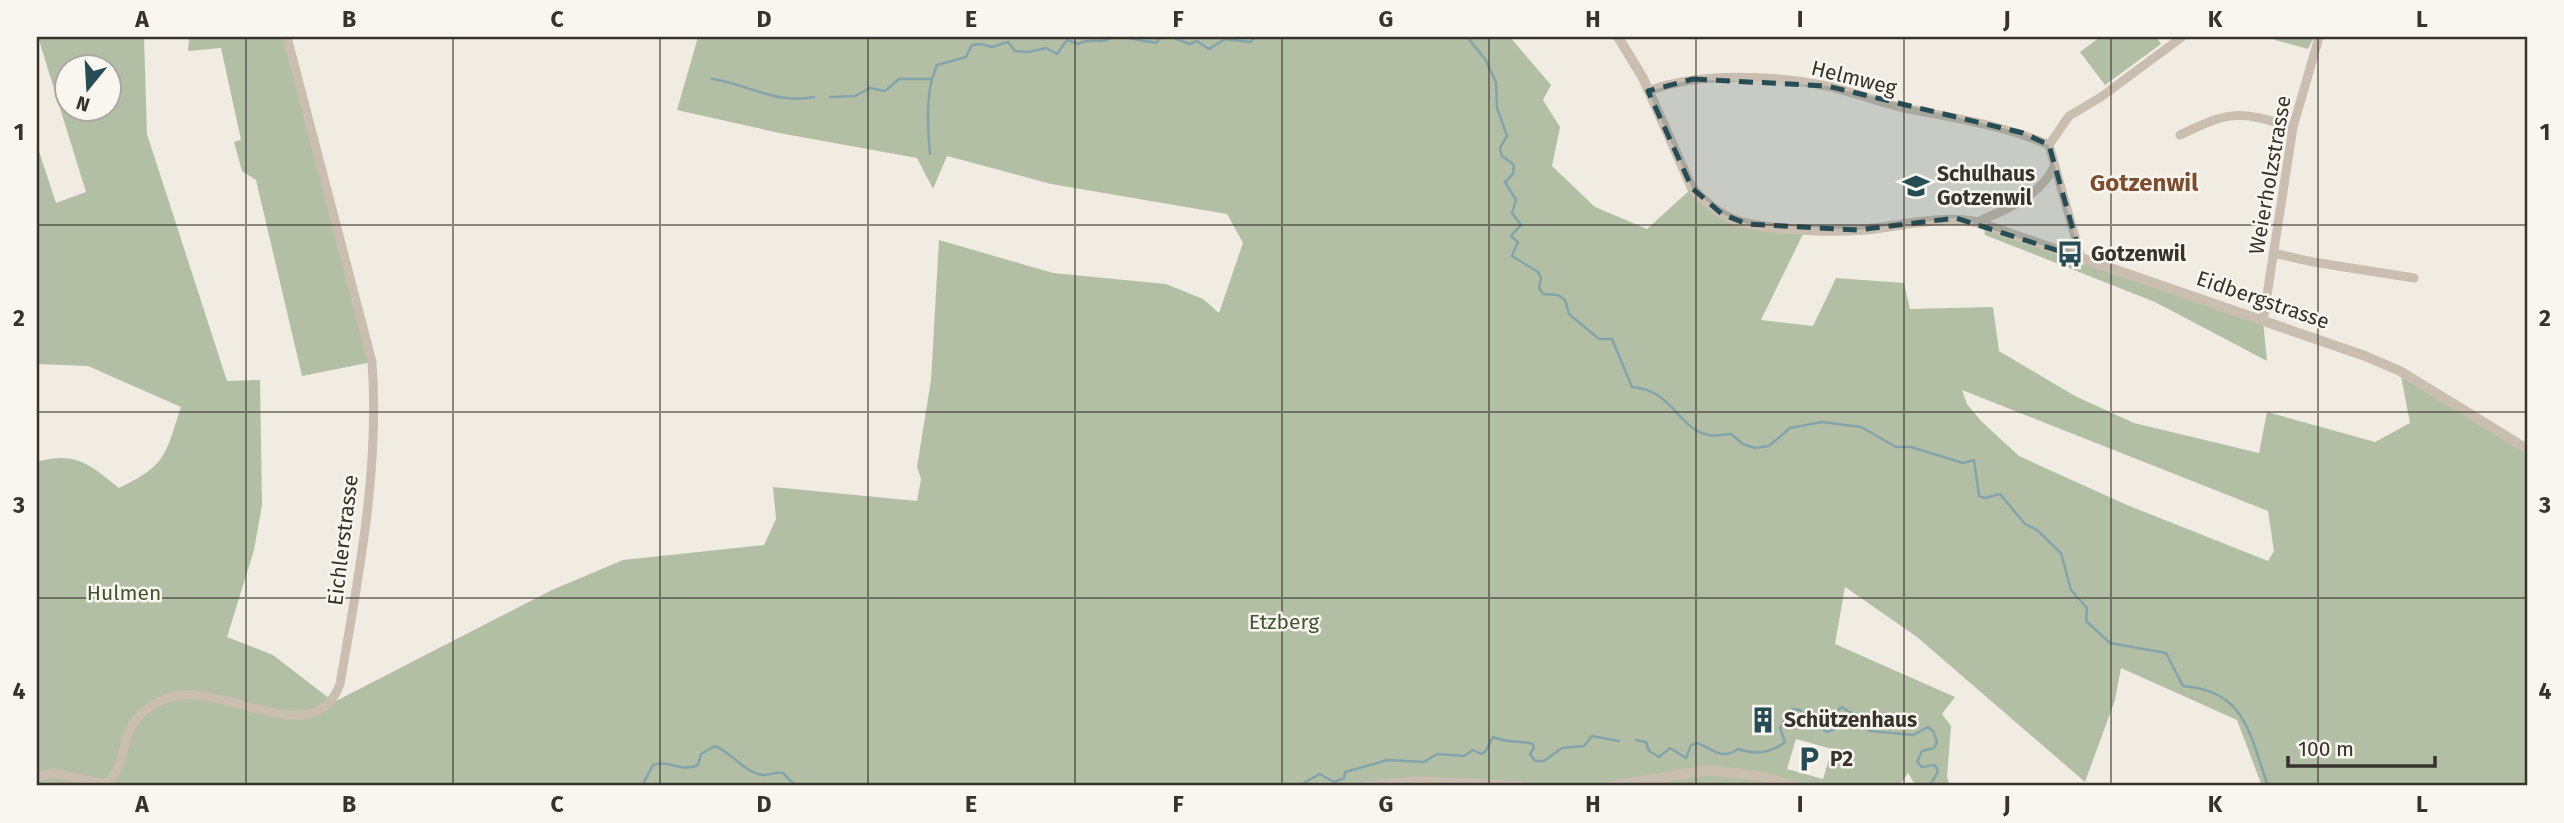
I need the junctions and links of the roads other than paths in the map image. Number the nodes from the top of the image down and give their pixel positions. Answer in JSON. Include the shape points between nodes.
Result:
{"nodes":[{"id":1,"x":287,"y":37,"type":"edge"},
{"id":2,"x":1618,"y":37,"type":"edge"},
{"id":3,"x":2182,"y":37,"type":"edge"},
{"id":4,"x":2319,"y":37,"type":"edge"},
{"id":5,"x":1648,"y":91,"type":"junction"},
{"id":6,"x":2293,"y":128,"type":"junction"},
{"id":7,"x":2180,"y":135,"type":"dead end"},
{"id":8,"x":2049,"y":145,"type":"junction"},
{"id":9,"x":2054,"y":167,"type":"junction"},
{"id":10,"x":1977,"y":222,"type":"junction"},
{"id":11,"x":2273,"y":253,"type":"junction"},
{"id":12,"x":2081,"y":258,"type":"junction"},
{"id":13,"x":2414,"y":278,"type":"dead end"},
{"id":14,"x":2263,"y":321,"type":"junction"},
{"id":15,"x":2527,"y":449,"type":"edge"},
{"id":16,"x":37,"y":777,"type":"edge"},
{"id":17,"x":1367,"y":786,"type":"edge"},
{"id":18,"x":1520,"y":786,"type":"edge"},
{"id":19,"x":1612,"y":786,"type":"edge"},
{"id":20,"x":1794,"y":786,"type":"edge"}],
"edges":[{"from":1,"to":16,"type":"street","name":"Eichlerstrasse","via":[[372,362],[375,402],[365,520],[334,702],[317,713],[296,716],[192,694],[164,699],[139,714],[127,731],[115,776],[104,784],[54,773]]},
{"from":2,"to":5,"type":"street","name":"Eidbergstrasse"},
{"from":3,"to":8,"type":"street","via":[[2070,116]]},
{"from":4,"to":6,"type":"street","name":"Weierholzstrasse"},
{"from":5,"to":8,"type":"street","name":"Helmweg","via":[[1692,79],[1781,80],[1826,86],[1893,106],[2023,133]]},
{"from":5,"to":10,"type":"street","name":"Eidbergstrasse","via":[[1692,188],[1704,202],[1735,220],[1759,226],[1857,230],[1937,219]]},
{"from":6,"to":7,"type":"street","via":[[2232,113]]},
{"from":6,"to":11,"type":"street","name":"Weierholzstrasse"},
{"from":8,"to":9,"type":"street"},
{"from":9,"to":10,"type":"street","via":[[2048,179],[2021,203]]},
{"from":9,"to":12,"type":"street","via":[[2062,181]]},
{"from":10,"to":12,"type":"street","name":"Eidbergstrasse"},
{"from":11,"to":13,"type":"street"},
{"from":11,"to":14,"type":"street","name":"Weierholzstrasse"},
{"from":12,"to":14,"type":"street","name":"Eidbergstrasse"},
{"from":14,"to":15,"type":"street","name":"Eidbergstrasse","via":[[2400,371]]},
{"from":17,"to":18,"type":"street","via":[[1418,781]]},
{"from":19,"to":20,"type":"street","via":[[1708,770],[1760,776]]}]}
